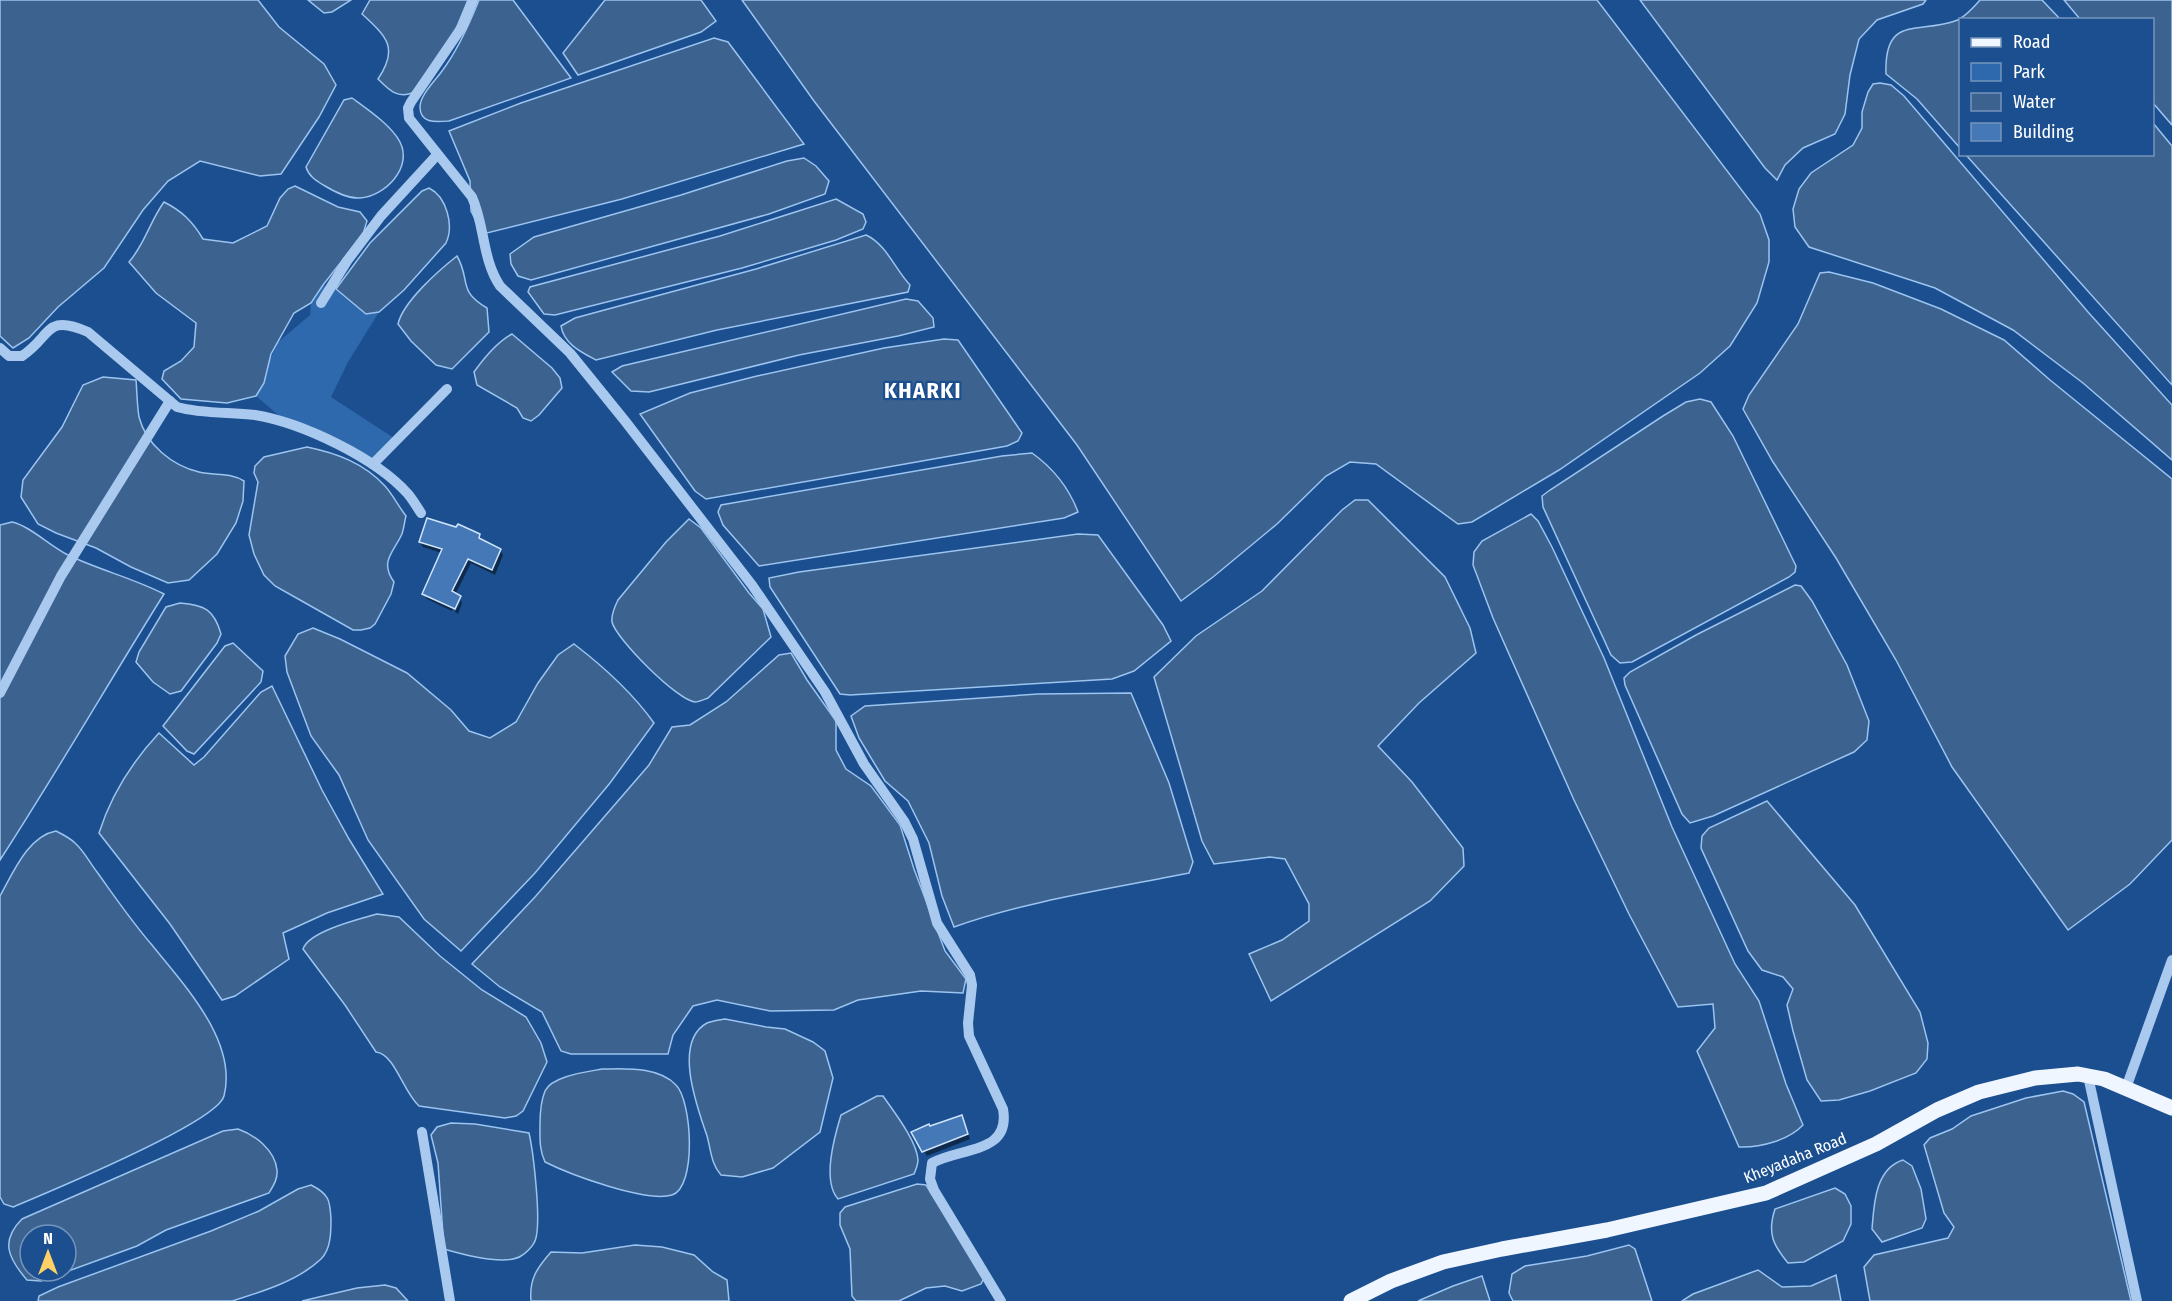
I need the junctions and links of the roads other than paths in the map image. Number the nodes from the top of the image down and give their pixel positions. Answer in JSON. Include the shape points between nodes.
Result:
{"nodes":[{"id":1,"x":473,"y":0,"type":"edge"},
{"id":2,"x":437,"y":155,"type":"junction"},
{"id":3,"x":321,"y":303,"type":"dead end"},
{"id":4,"x":0,"y":348,"type":"edge"},
{"id":5,"x":447,"y":389,"type":"dead end"},
{"id":6,"x":170,"y":401,"type":"junction"},
{"id":7,"x":373,"y":464,"type":"junction"},
{"id":8,"x":421,"y":513,"type":"dead end"},
{"id":9,"x":0,"y":693,"type":"edge"},
{"id":10,"x":2172,"y":960,"type":"edge"},
{"id":11,"x":2088,"y":1076,"type":"junction"},
{"id":12,"x":2126,"y":1088,"type":"junction"},
{"id":13,"x":2172,"y":1108,"type":"edge"},
{"id":14,"x":422,"y":1132,"type":"dead end"},
{"id":15,"x":450,"y":1301,"type":"edge"},
{"id":16,"x":1000,"y":1301,"type":"edge"},
{"id":17,"x":1351,"y":1301,"type":"edge"},
{"id":18,"x":2137,"y":1301,"type":"edge"}],
"edges":[{"from":1,"to":2,"type":"street","via":[[462,27],[408,108],[409,118]]},
{"from":2,"to":3,"type":"street","via":[[381,216]]},
{"from":2,"to":16,"type":"street","via":[[472,197],[487,259],[500,286],[570,353],[752,585],[825,692],[864,764],[913,838],[938,922],[970,975],[969,1036],[1005,1120],[1003,1132],[996,1140],[933,1163],[930,1179]]},
{"from":4,"to":6,"type":"street","via":[[9,356],[22,356],[54,326],[75,326],[88,332]]},
{"from":5,"to":7,"type":"street"},
{"from":6,"to":7,"type":"street","via":[[192,411],[274,419],[330,440]]},
{"from":6,"to":9,"type":"street","via":[[61,576]]},
{"from":7,"to":8,"type":"street","via":[[408,495]]},
{"from":10,"to":12,"type":"street"},
{"from":11,"to":12,"type":"main road","name":"Kheyadaha Road"},
{"from":11,"to":17,"type":"main road","name":"Kheyadaha Road","via":[[2036,1078],[1979,1092],[1766,1193],[1443,1262]]},
{"from":11,"to":18,"type":"street"},
{"from":12,"to":13,"type":"main road","name":"Kheyadaha Road"},
{"from":14,"to":15,"type":"street"}]}
